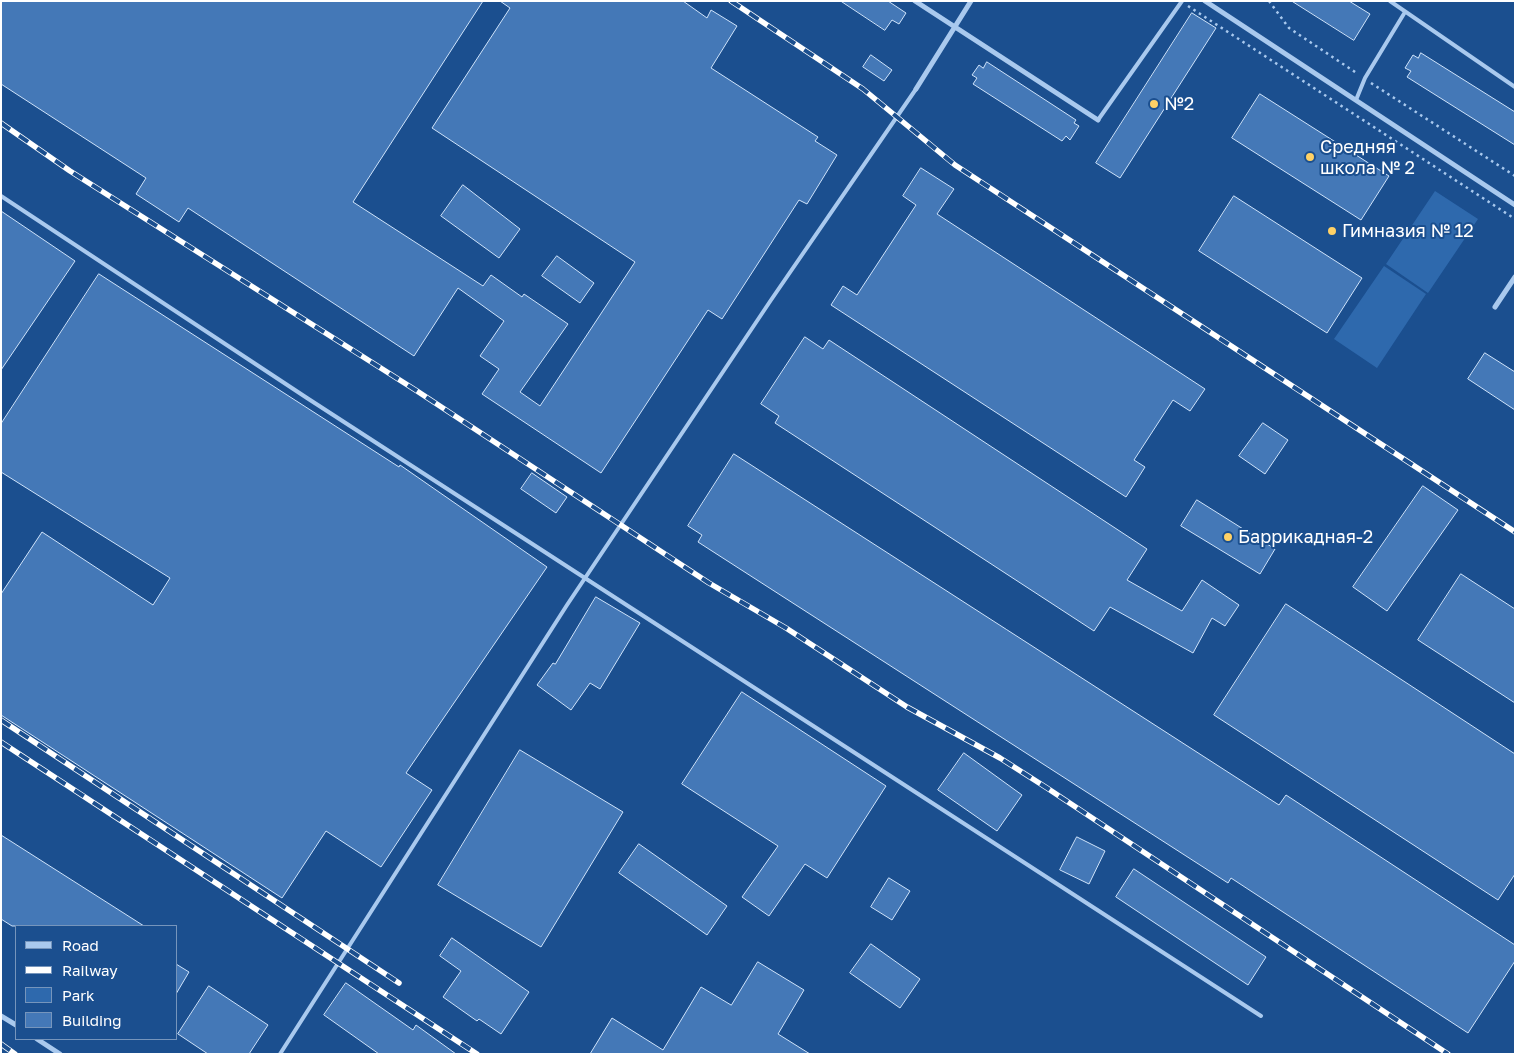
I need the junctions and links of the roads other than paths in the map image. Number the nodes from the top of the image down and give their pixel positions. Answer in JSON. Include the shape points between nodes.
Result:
{"nodes":[{"id":1,"x":915,"y":1,"type":"edge"},
{"id":2,"x":971,"y":1,"type":"edge"},
{"id":3,"x":1205,"y":1,"type":"edge"},
{"id":4,"x":1390,"y":1,"type":"edge"},
{"id":5,"x":1182,"y":2,"type":"edge"},
{"id":6,"x":1405,"y":12,"type":"junction"},
{"id":7,"x":954,"y":27,"type":"junction"},
{"id":8,"x":1515,"y":87,"type":"edge"},
{"id":9,"x":916,"y":89,"type":"joint"},
{"id":10,"x":1356,"y":100,"type":"junction"},
{"id":11,"x":1098,"y":120,"type":"joint"},
{"id":12,"x":1,"y":196,"type":"edge"},
{"id":13,"x":1515,"y":205,"type":"edge"},
{"id":14,"x":1515,"y":277,"type":"edge"},
{"id":15,"x":1495,"y":307,"type":"dead end"},
{"id":16,"x":586,"y":578,"type":"junction"},
{"id":17,"x":1,"y":1016,"type":"edge"},
{"id":18,"x":1261,"y":1016,"type":"dead end"},
{"id":19,"x":15,"y":1025,"type":"edge"},
{"id":20,"x":39,"y":1040,"type":"edge"},
{"id":21,"x":60,"y":1054,"type":"edge"},
{"id":22,"x":280,"y":1054,"type":"edge"}],
"edges":[{"from":1,"to":7,"type":"street"},
{"from":2,"to":7,"type":"street"},
{"from":3,"to":10,"type":"street"},
{"from":4,"to":6,"type":"lane"},
{"from":5,"to":11,"type":"lane"},
{"from":6,"to":8,"type":"lane"},
{"from":6,"to":10,"type":"lane","via":[[1365,78]]},
{"from":7,"to":9,"type":"street"},
{"from":7,"to":11,"type":"street"},
{"from":9,"to":16,"type":"lane"},
{"from":10,"to":13,"type":"street"},
{"from":12,"to":16,"type":"lane"},
{"from":14,"to":15,"type":"street"},
{"from":16,"to":18,"type":"lane"},
{"from":16,"to":22,"type":"lane"},
{"from":17,"to":19,"type":"street"},
{"from":20,"to":21,"type":"street"}]}
